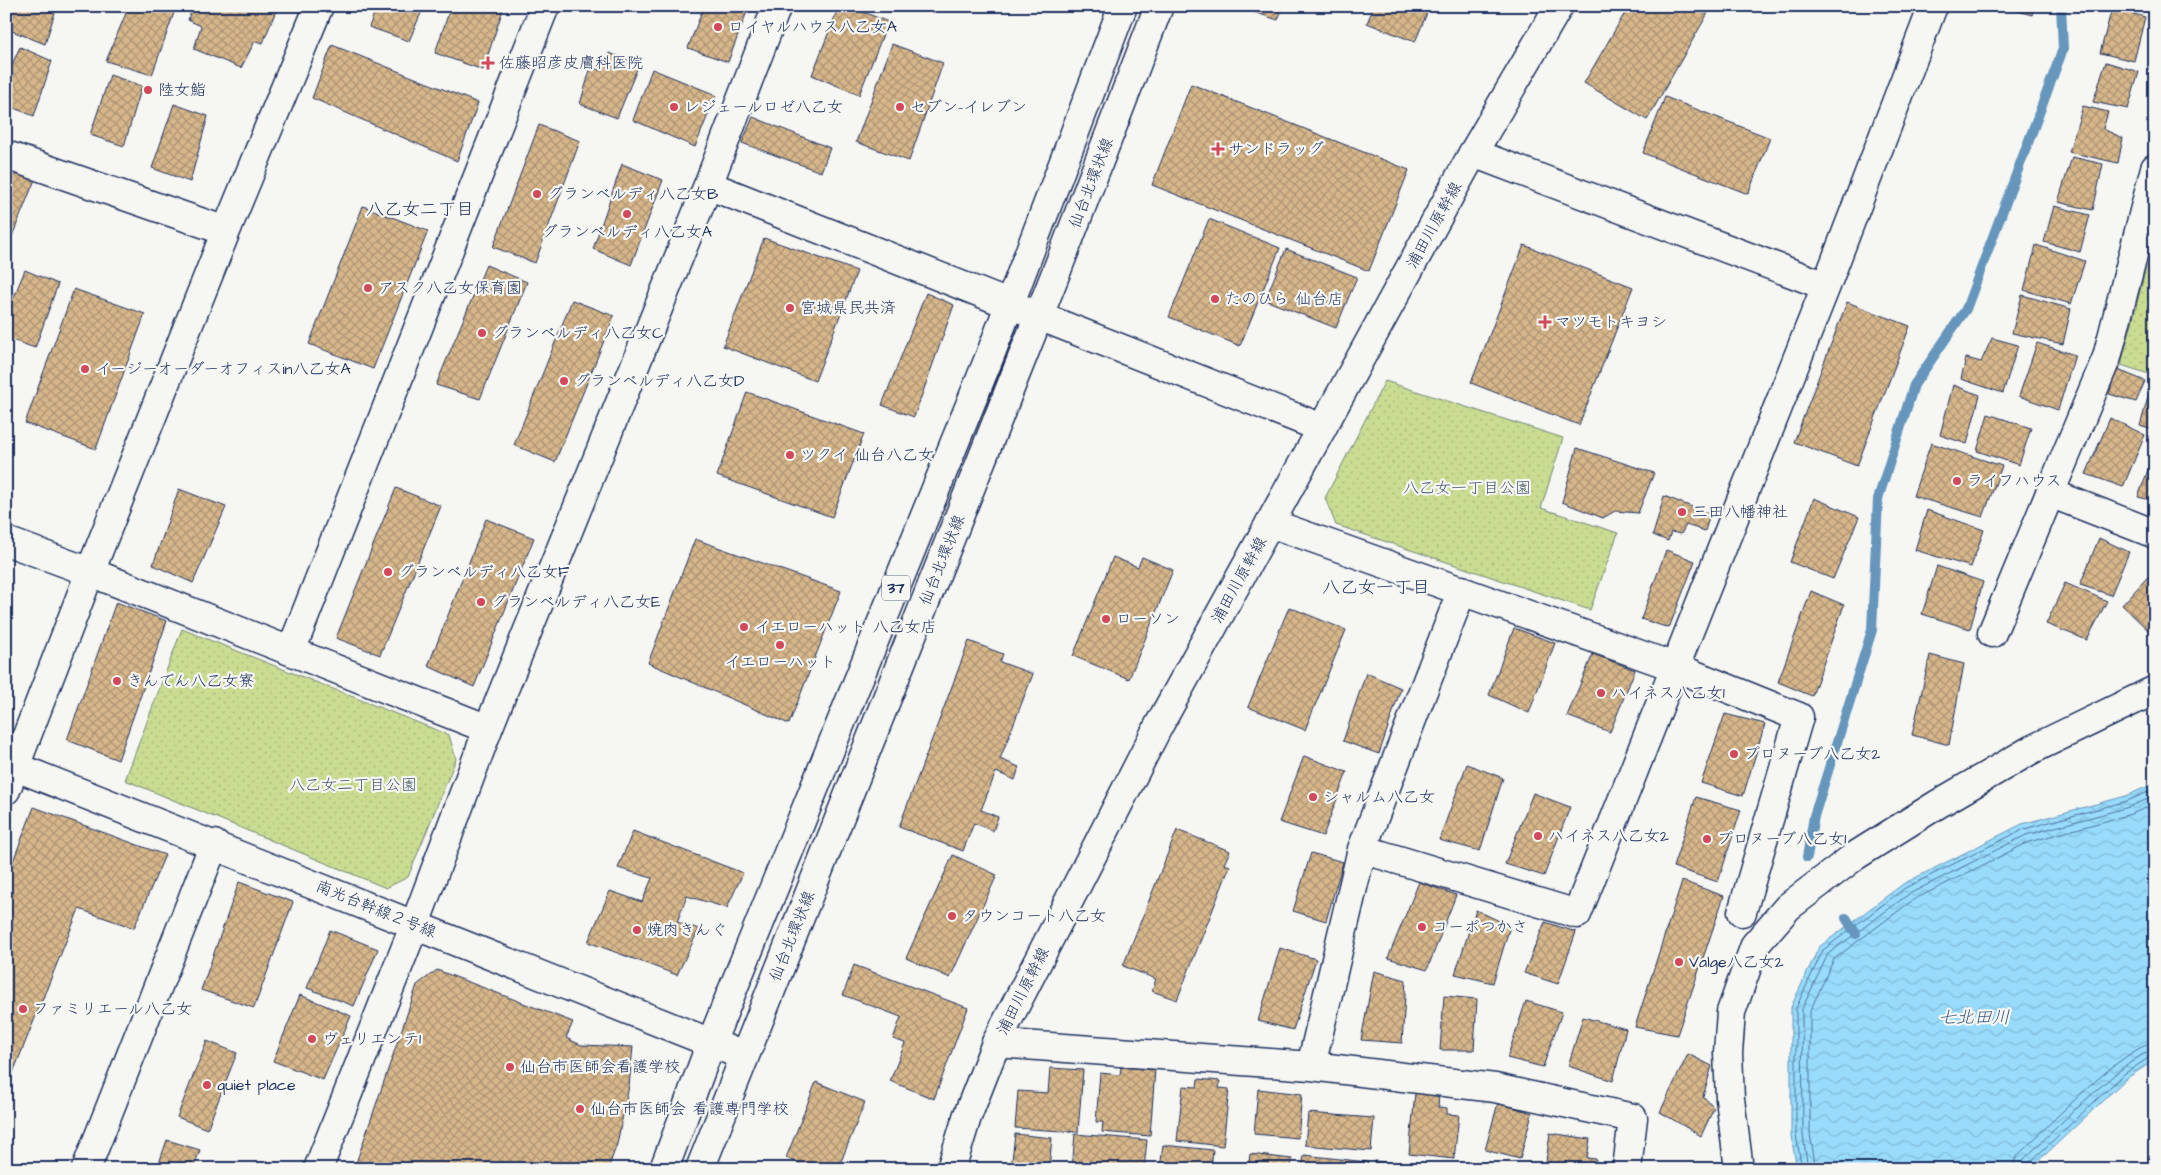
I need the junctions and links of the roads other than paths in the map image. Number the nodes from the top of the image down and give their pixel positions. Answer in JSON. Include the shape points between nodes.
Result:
{"nodes":[{"id":1,"x":319,"y":6,"type":"edge"},
{"id":2,"x":544,"y":6,"type":"edge"},
{"id":3,"x":777,"y":6,"type":"edge"},
{"id":4,"x":1123,"y":6,"type":"edge"},
{"id":5,"x":1159,"y":6,"type":"edge"},
{"id":6,"x":1558,"y":6,"type":"edge"},
{"id":7,"x":1933,"y":6,"type":"edge"},
{"id":8,"x":1473,"y":153,"type":"junction"},
{"id":9,"x":6,"y":155,"type":"edge"},
{"id":10,"x":2155,"y":168,"type":"edge"},
{"id":11,"x":708,"y":185,"type":"junction"},
{"id":12,"x":226,"y":231,"type":"junction"},
{"id":13,"x":1826,"y":286,"type":"junction"},
{"id":14,"x":1009,"y":304,"type":"junction"},
{"id":15,"x":1039,"y":316,"type":"junction"},
{"id":16,"x":1322,"y":428,"type":"junction"},
{"id":17,"x":2050,"y":493,"type":"junction"},
{"id":18,"x":1270,"y":523,"type":"junction"},
{"id":19,"x":2155,"y":534,"type":"edge"},
{"id":20,"x":6,"y":541,"type":"edge"},
{"id":21,"x":90,"y":572,"type":"junction"},
{"id":22,"x":1462,"y":590,"type":"junction"},
{"id":23,"x":1992,"y":633,"type":"dead end"},
{"id":24,"x":291,"y":651,"type":"junction"},
{"id":25,"x":1675,"y":667,"type":"junction"},
{"id":26,"x":2155,"y":690,"type":"edge"},
{"id":27,"x":488,"y":729,"type":"junction"},
{"id":28,"x":9,"y":773,"type":"edge"},
{"id":29,"x":214,"y":844,"type":"junction"},
{"id":30,"x":1362,"y":849,"type":"junction"},
{"id":31,"x":1742,"y":912,"type":"dead end"},
{"id":32,"x":414,"y":924,"type":"junction"},
{"id":33,"x":711,"y":1043,"type":"junction"},
{"id":34,"x":996,"y":1043,"type":"junction"},
{"id":35,"x":744,"y":1056,"type":"junction"},
{"id":36,"x":1311,"y":1066,"type":"junction"},
{"id":37,"x":86,"y":1169,"type":"edge"},
{"id":38,"x":318,"y":1169,"type":"edge"},
{"id":39,"x":664,"y":1169,"type":"edge"},
{"id":40,"x":700,"y":1169,"type":"edge"},
{"id":41,"x":951,"y":1169,"type":"edge"},
{"id":42,"x":1627,"y":1169,"type":"edge"},
{"id":43,"x":1739,"y":1169,"type":"edge"}],
"edges":[{"from":1,"to":12,"type":"street"},
{"from":2,"to":24,"type":"street"},
{"from":3,"to":11,"type":"street"},
{"from":4,"to":14,"type":"street","name":"仙台北環状線","number":"37"},
{"from":5,"to":15,"type":"street","name":"仙台北環状線","number":"37"},
{"from":6,"to":8,"type":"street","name":"浦田川原幹線"},
{"from":7,"to":13,"type":"street"},
{"from":8,"to":13,"type":"street"},
{"from":8,"to":16,"type":"street","name":"浦田川原幹線"},
{"from":9,"to":12,"type":"street"},
{"from":10,"to":17,"type":"street","via":[[2107,357]]},
{"from":11,"to":14,"type":"street"},
{"from":11,"to":27,"type":"street"},
{"from":12,"to":21,"type":"street"},
{"from":13,"to":25,"type":"street"},
{"from":14,"to":15,"type":"street"},
{"from":14,"to":33,"type":"street","name":"仙台北環状線","number":"37"},
{"from":15,"to":16,"type":"street"},
{"from":15,"to":35,"type":"street","name":"仙台北環状線","number":"37"},
{"from":16,"to":18,"type":"street","name":"浦田川原幹線"},
{"from":17,"to":19,"type":"street"},
{"from":17,"to":23,"type":"street"},
{"from":18,"to":22,"type":"street"},
{"from":18,"to":34,"type":"street","name":"浦田川原幹線","via":[[1158,727]]},
{"from":20,"to":21,"type":"street"},
{"from":21,"to":24,"type":"street"},
{"from":21,"to":28,"type":"street"},
{"from":22,"to":25,"type":"street"},
{"from":22,"to":30,"type":"street"},
{"from":24,"to":27,"type":"street"},
{"from":25,"to":30,"type":"street","via":[[1577,914]]},
{"from":25,"to":31,"type":"street","via":[[1799,717]]},
{"from":26,"to":43,"type":"street","via":[[2031,750],[1946,799],[1855,856],[1788,907],[1755,945],[1730,1012],[1730,1099]]},
{"from":27,"to":32,"type":"street"},
{"from":28,"to":29,"type":"street","name":"南光台幹線２号線"},
{"from":29,"to":32,"type":"street","name":"南光台幹線２号線"},
{"from":29,"to":37,"type":"street"},
{"from":30,"to":36,"type":"street"},
{"from":32,"to":33,"type":"street","name":"南光台幹線２号線"},
{"from":32,"to":38,"type":"street"},
{"from":33,"to":35,"type":"street","name":"南光台幹線２号線"},
{"from":33,"to":39,"type":"street","name":"仙台北環状線","number":"37"},
{"from":34,"to":36,"type":"street"},
{"from":34,"to":41,"type":"street","name":"浦田川原幹線"},
{"from":35,"to":40,"type":"street","name":"仙台北環状線","number":"37"},
{"from":36,"to":42,"type":"street","via":[[1495,1088],[1634,1118]]}]}
